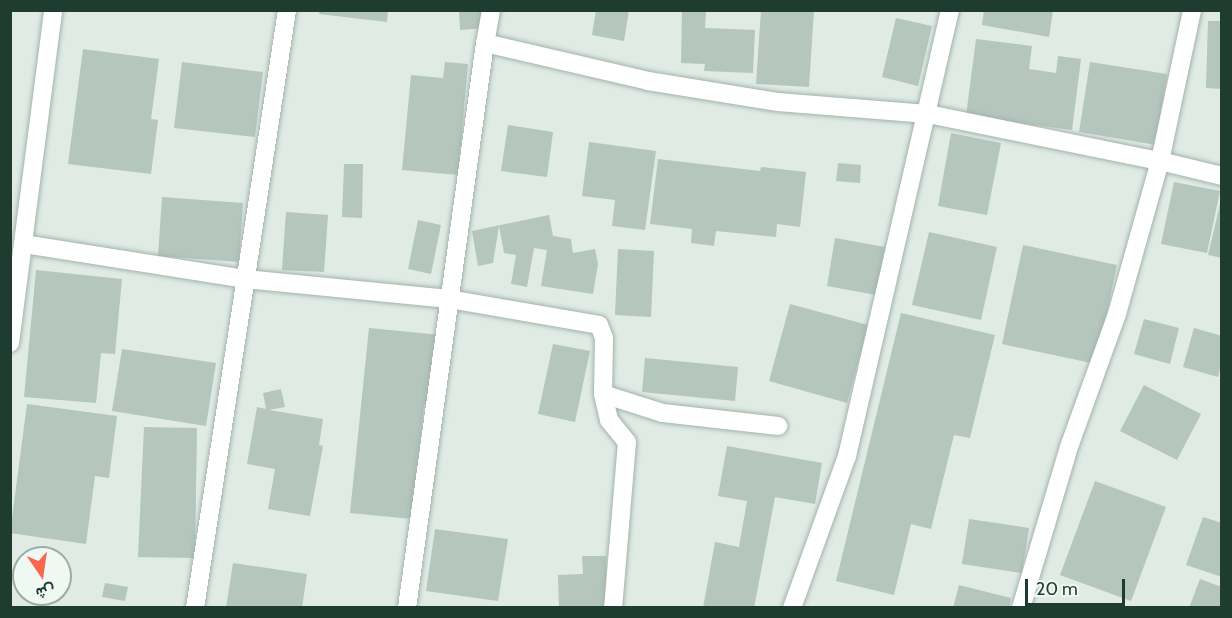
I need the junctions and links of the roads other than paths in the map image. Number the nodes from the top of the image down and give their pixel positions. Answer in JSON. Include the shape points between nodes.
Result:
{"nodes":[{"id":1,"x":53,"y":10,"type":"edge"},
{"id":2,"x":287,"y":10,"type":"edge"},
{"id":3,"x":491,"y":10,"type":"edge"},
{"id":4,"x":950,"y":10,"type":"edge"},
{"id":5,"x":1191,"y":10,"type":"edge"},
{"id":6,"x":484,"y":44,"type":"junction"},
{"id":7,"x":928,"y":114,"type":"junction"},
{"id":8,"x":1160,"y":161,"type":"junction"},
{"id":9,"x":1221,"y":177,"type":"edge"},
{"id":10,"x":24,"y":244,"type":"junction"},
{"id":11,"x":245,"y":279,"type":"junction"},
{"id":12,"x":449,"y":299,"type":"junction"},
{"id":13,"x":11,"y":336,"type":"edge"},
{"id":14,"x":603,"y":394,"type":"junction"},
{"id":15,"x":778,"y":426,"type":"dead end"},
{"id":16,"x":195,"y":608,"type":"edge"},
{"id":17,"x":407,"y":608,"type":"edge"},
{"id":18,"x":613,"y":608,"type":"edge"},
{"id":19,"x":792,"y":608,"type":"edge"},
{"id":20,"x":1021,"y":608,"type":"edge"}],
"edges":[{"from":1,"to":10,"type":"street"},
{"from":2,"to":11,"type":"street"},
{"from":3,"to":6,"type":"street"},
{"from":4,"to":7,"type":"street"},
{"from":5,"to":8,"type":"street"},
{"from":6,"to":7,"type":"street","via":[[648,81],[778,102]]},
{"from":6,"to":12,"type":"street"},
{"from":7,"to":8,"type":"street"},
{"from":7,"to":19,"type":"street","via":[[847,456]]},
{"from":8,"to":9,"type":"street"},
{"from":8,"to":20,"type":"street","via":[[1117,314],[1070,444]]},
{"from":10,"to":11,"type":"street"},
{"from":10,"to":13,"type":"street"},
{"from":11,"to":12,"type":"street"},
{"from":11,"to":16,"type":"street"},
{"from":12,"to":14,"type":"street","via":[[599,325],[604,338]]},
{"from":12,"to":17,"type":"street"},
{"from":14,"to":15,"type":"street","via":[[663,413]]},
{"from":14,"to":18,"type":"street","via":[[609,420],[627,442]]}]}
